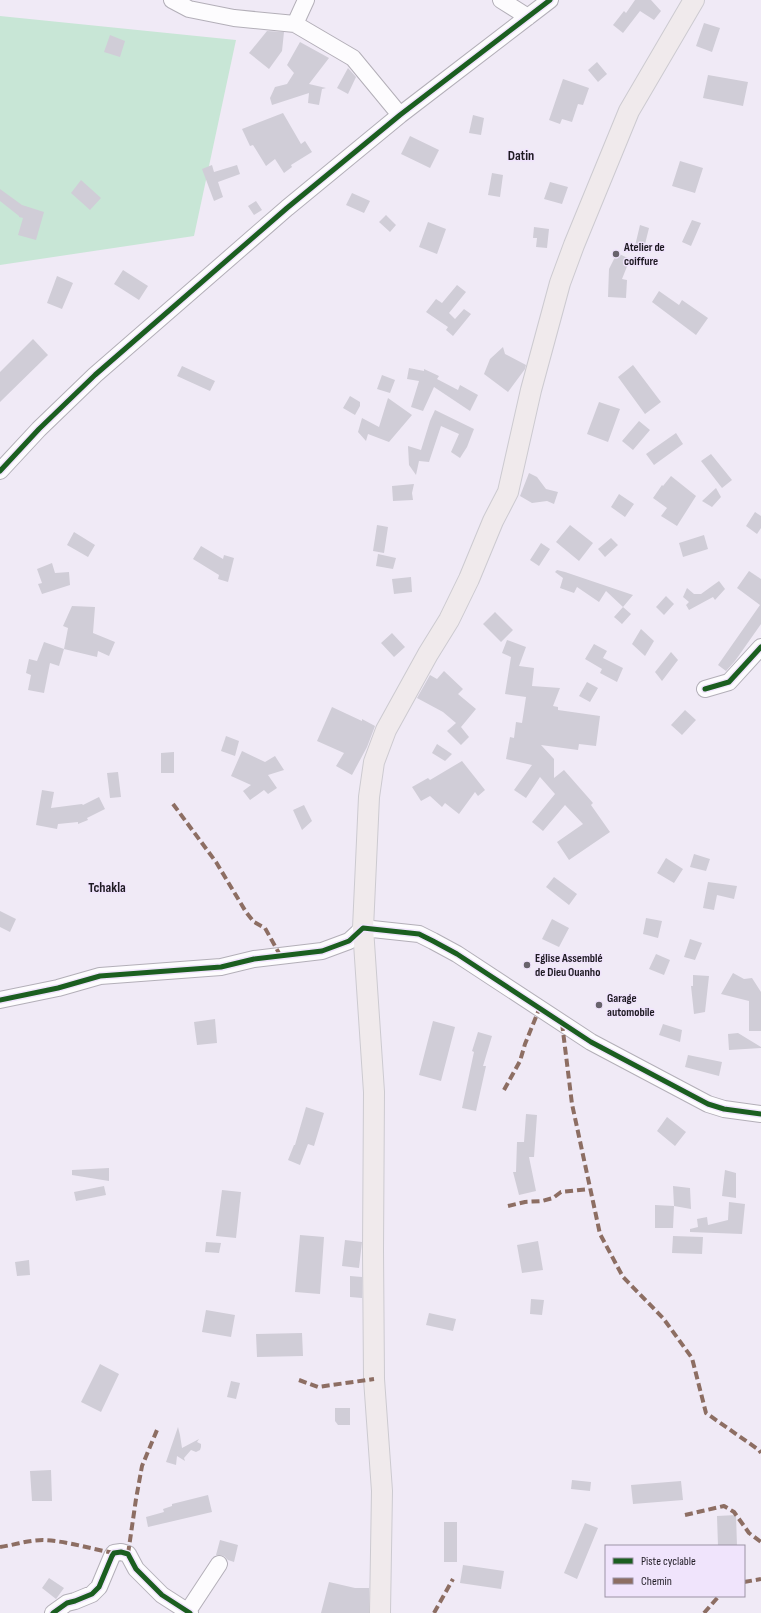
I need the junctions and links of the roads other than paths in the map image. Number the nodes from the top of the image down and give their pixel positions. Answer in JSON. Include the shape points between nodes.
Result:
{"nodes":[{"id":1,"x":172,"y":0,"type":"edge"},
{"id":2,"x":306,"y":0,"type":"edge"},
{"id":3,"x":501,"y":0,"type":"edge"},
{"id":4,"x":550,"y":0,"type":"edge"},
{"id":5,"x":694,"y":0,"type":"edge"},
{"id":6,"x":528,"y":17,"type":"junction"},
{"id":7,"x":295,"y":24,"type":"junction"},
{"id":8,"x":400,"y":115,"type":"junction"},
{"id":9,"x":0,"y":471,"type":"edge"},
{"id":10,"x":761,"y":647,"type":"edge"},
{"id":11,"x":705,"y":689,"type":"dead end"},
{"id":12,"x":363,"y":928,"type":"junction"},
{"id":13,"x":0,"y":1000,"type":"edge"},
{"id":14,"x":761,"y":1114,"type":"edge"},
{"id":15,"x":219,"y":1564,"type":"dead end"},
{"id":16,"x":189,"y":1612,"type":"edge"},
{"id":17,"x":53,"y":1613,"type":"edge"},
{"id":18,"x":380,"y":1613,"type":"edge"}],
"edges":[{"from":1,"to":7,"type":"street","via":[[189,9],[234,18]]},
{"from":2,"to":7,"type":"street"},
{"from":3,"to":6,"type":"street"},
{"from":4,"to":6,"type":"street"},
{"from":5,"to":12,"type":"main road","via":[[629,111],[574,245],[560,283],[531,390],[508,492],[449,620],[386,730],[374,762],[368,797]]},
{"from":6,"to":8,"type":"street"},
{"from":7,"to":8,"type":"street","via":[[353,58]]},
{"from":8,"to":9,"type":"street","via":[[95,375]]},
{"from":10,"to":11,"type":"street","via":[[730,682]]},
{"from":12,"to":13,"type":"street","via":[[349,941],[322,951],[254,959],[221,967],[100,976]]},
{"from":12,"to":14,"type":"street","via":[[419,934],[457,954],[591,1042],[708,1104]]},
{"from":12,"to":18,"type":"main road","via":[[374,1092],[374,1372],[382,1491]]},
{"from":15,"to":16,"type":"street"},
{"from":16,"to":17,"type":"street","via":[[162,1595],[136,1569],[128,1554],[121,1552],[114,1553],[99,1587],[92,1594],[67,1603]]}]}
